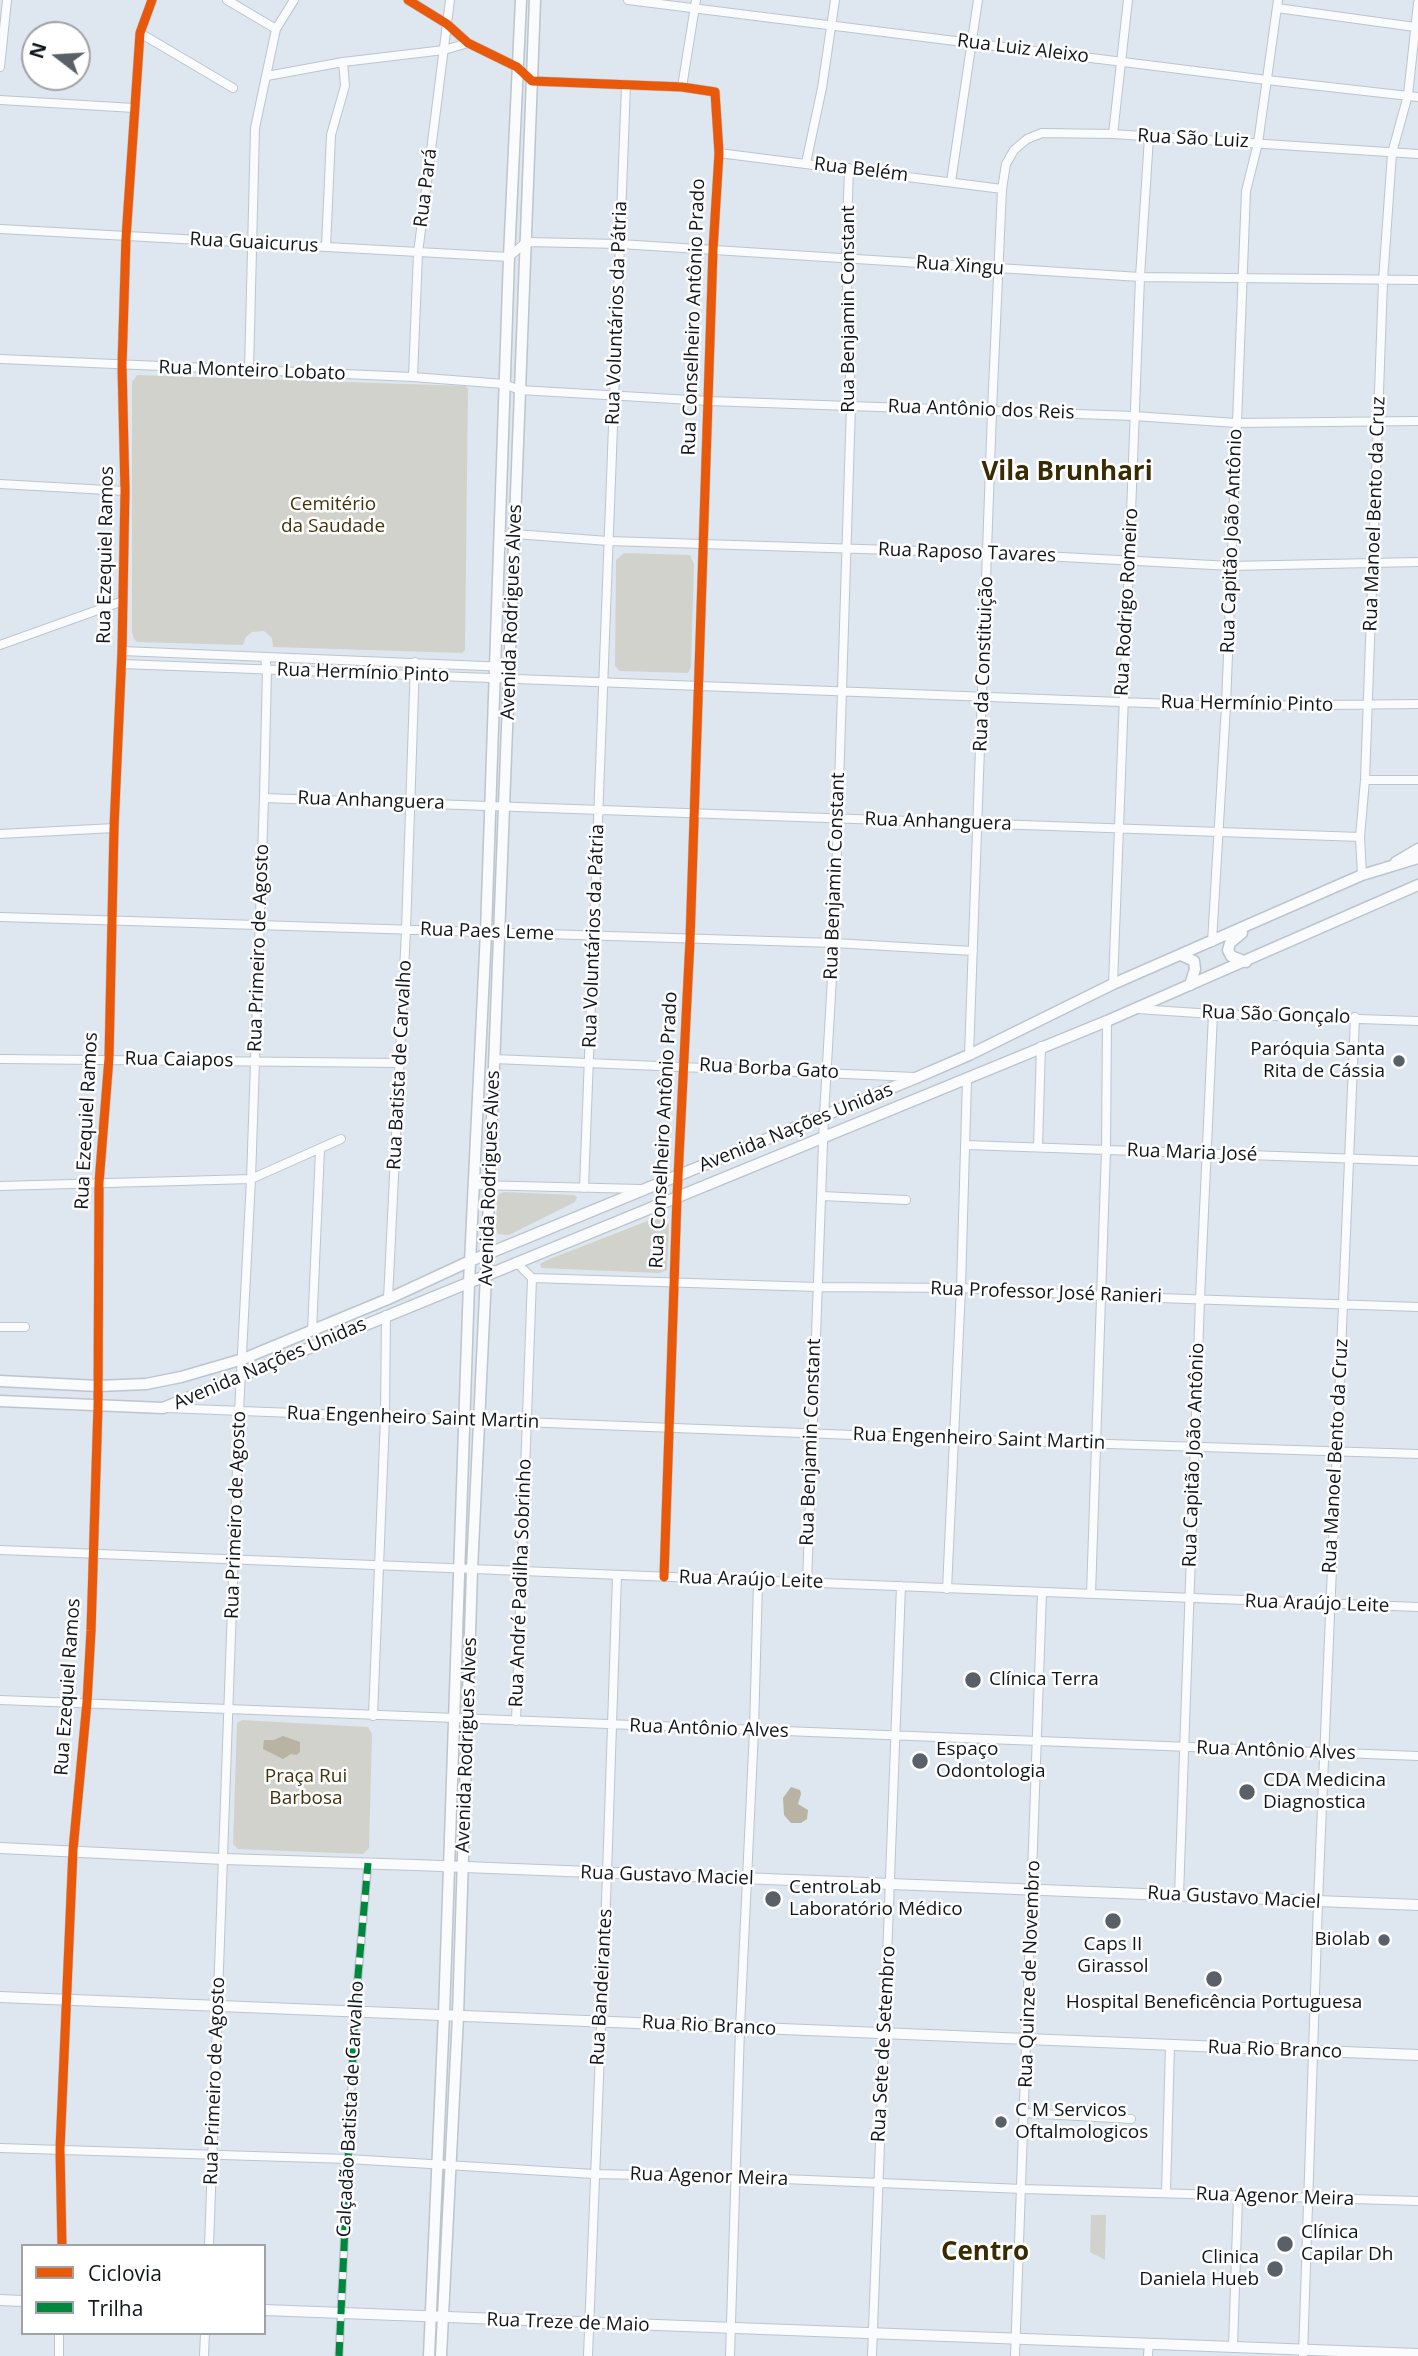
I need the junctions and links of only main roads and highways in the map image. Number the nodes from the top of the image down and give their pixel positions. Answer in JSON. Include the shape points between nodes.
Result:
{"nodes":[{"id":1,"x":520,"y":0,"type":"edge"},
{"id":2,"x":535,"y":0,"type":"edge"},
{"id":3,"x":1418,"y":849,"type":"edge"},
{"id":4,"x":1418,"y":858,"type":"edge"},
{"id":5,"x":1391,"y":866,"type":"junction"},
{"id":6,"x":1418,"y":885,"type":"edge"},
{"id":7,"x":1249,"y":926,"type":"junction"},
{"id":8,"x":1181,"y":955,"type":"junction"},
{"id":9,"x":1246,"y":962,"type":"junction"},
{"id":10,"x":1190,"y":985,"type":"junction"},
{"id":11,"x":486,"y":1256,"type":"junction"},
{"id":12,"x":470,"y":1261,"type":"junction"},
{"id":13,"x":486,"y":1275,"type":"junction"},
{"id":14,"x":469,"y":1283,"type":"junction"},
{"id":15,"x":0,"y":1381,"type":"edge"},
{"id":16,"x":0,"y":1401,"type":"edge"},
{"id":17,"x":429,"y":2356,"type":"edge"},
{"id":18,"x":441,"y":2356,"type":"edge"}],
"edges":[{"from":1,"to":12,"type":"main road","name":"Avenida Rodrigues Alves"},
{"from":2,"to":11,"type":"main road","name":"Avenida Rodrigues Alves"},
{"from":3,"to":5,"type":"main road"},
{"from":4,"to":5,"type":"main road","name":"Avenida Nações Unidas"},
{"from":5,"to":7,"type":"main road","name":"Avenida Nações Unidas"},
{"from":6,"to":9,"type":"main road","name":"Avenida Nações Unidas"},
{"from":7,"to":8,"type":"main road","name":"Avenida Nações Unidas"},
{"from":7,"to":9,"type":"main road","via":[[1228,950]]},
{"from":8,"to":10,"type":"main road","via":[[1194,961]]},
{"from":8,"to":11,"type":"main road","name":"Avenida Nações Unidas","via":[[969,1055]]},
{"from":9,"to":10,"type":"main road","name":"Avenida Nações Unidas"},
{"from":10,"to":13,"type":"main road","name":"Avenida Nações Unidas"},
{"from":11,"to":12,"type":"main road","name":"Avenida Nações Unidas"},
{"from":11,"to":13,"type":"main road","name":"Avenida Rodrigues Alves"},
{"from":12,"to":14,"type":"main road","name":"Avenida Rodrigues Alves"},
{"from":12,"to":15,"type":"main road","name":"Avenida Nações Unidas","via":[[243,1359],[181,1377],[98,1386]]},
{"from":13,"to":14,"type":"main road","name":"Avenida Nações Unidas"},
{"from":13,"to":18,"type":"main road","name":"Avenida Rodrigues Alves"},
{"from":14,"to":16,"type":"main road","name":"Avenida Nações Unidas","via":[[163,1408]]},
{"from":14,"to":17,"type":"main road","name":"Avenida Rodrigues Alves"}]}
